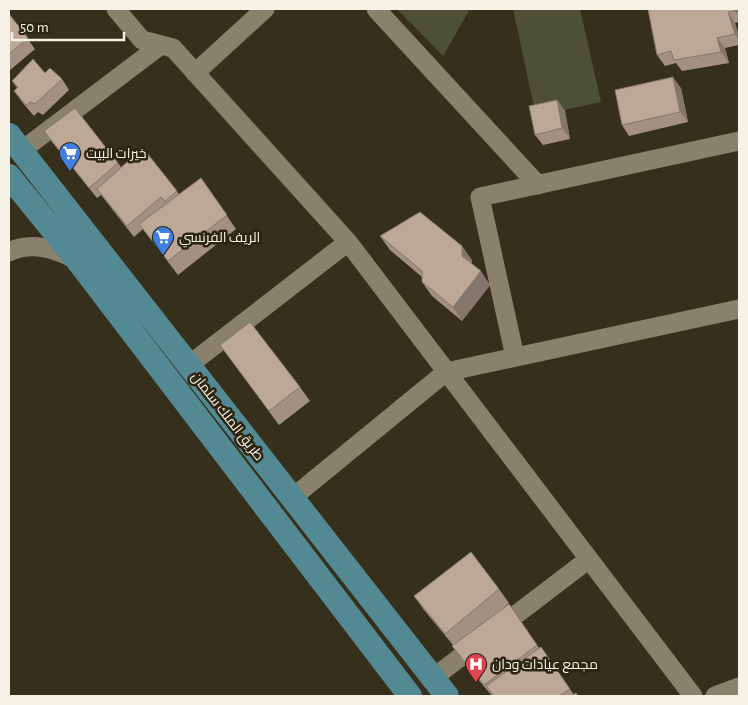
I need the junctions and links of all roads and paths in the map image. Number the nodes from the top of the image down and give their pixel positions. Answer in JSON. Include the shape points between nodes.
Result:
{"nodes":[{"id":1,"x":116,"y":9,"type":"edge"},
{"id":2,"x":265,"y":9,"type":"edge"},
{"id":3,"x":376,"y":9,"type":"edge"},
{"id":4,"x":161,"y":44,"type":"junction"},
{"id":5,"x":195,"y":73,"type":"junction"},
{"id":6,"x":739,"y":141,"type":"edge"},
{"id":7,"x":15,"y":143,"type":"edge"},
{"id":8,"x":9,"y":176,"type":"edge"},
{"id":9,"x":538,"y":184,"type":"junction"},
{"id":10,"x":348,"y":242,"type":"junction"},
{"id":11,"x":9,"y":252,"type":"edge"},
{"id":12,"x":78,"y":261,"type":"junction"},
{"id":13,"x":739,"y":309,"type":"edge"},
{"id":14,"x":515,"y":357,"type":"junction"},
{"id":15,"x":188,"y":365,"type":"junction"},
{"id":16,"x":446,"y":372,"type":"junction"},
{"id":17,"x":292,"y":498,"type":"junction"},
{"id":18,"x":589,"y":559,"type":"junction"},
{"id":19,"x":440,"y":687,"type":"edge"},
{"id":20,"x":739,"y":687,"type":"edge"},
{"id":21,"x":410,"y":696,"type":"edge"},
{"id":22,"x":693,"y":696,"type":"edge"},
{"id":23,"x":715,"y":696,"type":"edge"}],
"edges":[{"from":1,"to":4,"type":"street","via":[[142,40]]},
{"from":2,"to":5,"type":"street"},
{"from":3,"to":9,"type":"street"},
{"from":4,"to":5,"type":"street","via":[[173,48]]},
{"from":4,"to":7,"type":"street"},
{"from":5,"to":10,"type":"street"},
{"from":6,"to":9,"type":"street"},
{"from":7,"to":15,"type":"main road","name":"طريق الملك سلمان"},
{"from":8,"to":12,"type":"main road","name":"طريق الملك سلمان"},
{"from":9,"to":14,"type":"street","via":[[480,197]]},
{"from":10,"to":15,"type":"street"},
{"from":10,"to":16,"type":"street"},
{"from":11,"to":12,"type":"street","via":[[38,246],[62,252]]},
{"from":12,"to":21,"type":"main road","name":"طريق الملك سلمان"},
{"from":13,"to":14,"type":"street"},
{"from":14,"to":16,"type":"street"},
{"from":15,"to":17,"type":"main road","name":"طريق الملك سلمان"},
{"from":16,"to":17,"type":"street"},
{"from":16,"to":18,"type":"street"},
{"from":17,"to":19,"type":"main road","name":"طريق الملك سلمان"},
{"from":18,"to":19,"type":"street"},
{"from":18,"to":22,"type":"street"},
{"from":20,"to":23,"type":"street"}]}
